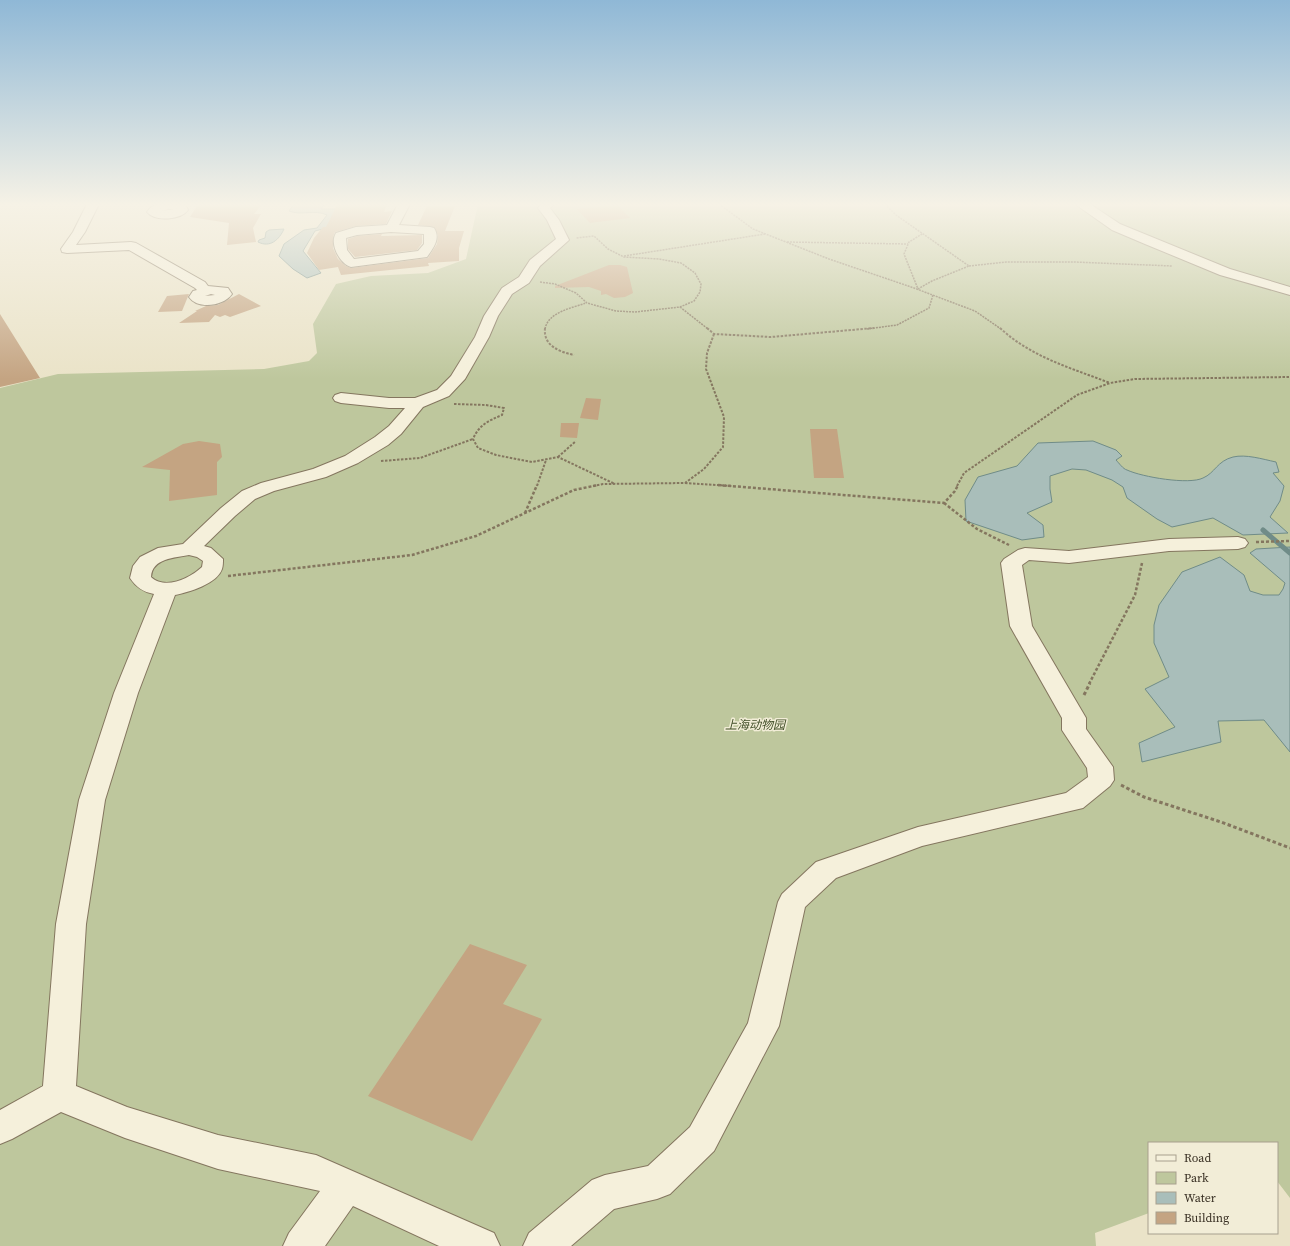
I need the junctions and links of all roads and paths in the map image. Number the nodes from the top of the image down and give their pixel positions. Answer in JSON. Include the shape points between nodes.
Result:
{"nodes":[{"id":1,"x":160,"y":262,"type":"edge"},
{"id":2,"x":536,"y":262,"type":"edge"},
{"id":3,"x":676,"y":262,"type":"edge"},
{"id":4,"x":841,"y":262,"type":"edge"},
{"id":5,"x":907,"y":262,"type":"edge"},
{"id":6,"x":963,"y":262,"type":"edge"},
{"id":7,"x":1014,"y":262,"type":"edge"},
{"id":8,"x":1127,"y":262,"type":"edge"},
{"id":9,"x":1201,"y":262,"type":"edge"},
{"id":10,"x":969,"y":266,"type":"junction"},
{"id":11,"x":1177,"y":267,"type":"dead end"},
{"id":12,"x":524,"y":280,"type":"junction"},
{"id":13,"x":918,"y":289,"type":"junction"},
{"id":14,"x":1290,"y":290,"type":"edge"},
{"id":15,"x":205,"y":291,"type":"dead end"},
{"id":16,"x":933,"y":295,"type":"junction"},
{"id":17,"x":587,"y":303,"type":"junction"},
{"id":18,"x":680,"y":307,"type":"junction"},
{"id":19,"x":714,"y":334,"type":"junction"},
{"id":20,"x":574,"y":355,"type":"dead end"},
{"id":21,"x":1290,"y":378,"type":"edge"},
{"id":22,"x":1110,"y":384,"type":"junction"},
{"id":23,"x":341,"y":398,"type":"dead end"},
{"id":24,"x":417,"y":403,"type":"junction"},
{"id":25,"x":473,"y":439,"type":"junction"},
{"id":26,"x":576,"y":441,"type":"dead end"},
{"id":27,"x":558,"y":457,"type":"junction"},
{"id":28,"x":546,"y":460,"type":"junction"},
{"id":29,"x":341,"y":463,"type":"junction"},
{"id":30,"x":685,"y":483,"type":"junction"},
{"id":31,"x":615,"y":484,"type":"junction"},
{"id":32,"x":944,"y":503,"type":"junction"},
{"id":33,"x":524,"y":513,"type":"junction"},
{"id":34,"x":1290,"y":541,"type":"edge"},
{"id":35,"x":1245,"y":543,"type":"joint"},
{"id":36,"x":1146,"y":548,"type":"junction"},
{"id":37,"x":189,"y":549,"type":"junction"},
{"id":38,"x":1025,"y":554,"type":"junction"},
{"id":39,"x":208,"y":574,"type":"junction"},
{"id":40,"x":167,"y":589,"type":"junction"},
{"id":41,"x":1074,"y":718,"type":"junction"},
{"id":42,"x":1101,"y":774,"type":"junction"},
{"id":43,"x":1290,"y":848,"type":"edge"},
{"id":44,"x":59,"y":1094,"type":"junction"},
{"id":45,"x":0,"y":1128,"type":"edge"},
{"id":46,"x":347,"y":1186,"type":"junction"},
{"id":47,"x":302,"y":1246,"type":"edge"},
{"id":48,"x":481,"y":1246,"type":"edge"},
{"id":49,"x":542,"y":1246,"type":"edge"}],
"edges":[{"from":1,"to":15,"type":"street","via":[[200,285]]},
{"from":2,"to":12,"type":"street"},
{"from":3,"to":18,"type":"path","via":[[695,273],[701,284],[700,292],[694,301]]},
{"from":4,"to":13,"type":"path"},
{"from":5,"to":13,"type":"path"},
{"from":6,"to":10,"type":"path"},
{"from":7,"to":10,"type":"path"},
{"from":8,"to":11,"type":"path"},
{"from":9,"to":14,"type":"street","via":[[1225,272]]},
{"from":10,"to":13,"type":"path"},
{"from":12,"to":17,"type":"path","via":[[555,284],[576,293]]},
{"from":12,"to":24,"type":"street","via":[[507,291],[457,379],[443,393]]},
{"from":13,"to":16,"type":"path"},
{"from":16,"to":19,"type":"path","via":[[929,308],[896,325],[771,337]]},
{"from":16,"to":22,"type":"path","via":[[975,311],[998,326],[1015,342],[1048,360]]},
{"from":17,"to":18,"type":"path","via":[[616,311],[635,312]]},
{"from":17,"to":20,"type":"path","via":[[559,312],[546,324],[545,336],[551,345],[564,353]]},
{"from":18,"to":19,"type":"path"},
{"from":19,"to":30,"type":"path","via":[[707,353],[706,369],[724,417],[723,447],[704,469]]},
{"from":21,"to":22,"type":"path","via":[[1135,379]]},
{"from":22,"to":32,"type":"path","via":[[1077,395],[995,450],[964,474],[955,491]]},
{"from":23,"to":24,"type":"street"},
{"from":24,"to":25,"type":"path","via":[[504,408],[502,415],[478,427]]},
{"from":24,"to":29,"type":"street","via":[[408,418],[389,436],[371,449]]},
{"from":25,"to":28,"type":"path","via":[[478,448],[496,455],[532,462]]},
{"from":25,"to":29,"type":"path","via":[[420,458]]},
{"from":26,"to":27,"type":"path"},
{"from":27,"to":28,"type":"path"},
{"from":27,"to":31,"type":"path"},
{"from":28,"to":33,"type":"path","via":[[535,492]]},
{"from":29,"to":37,"type":"street","via":[[256,492],[240,502]]},
{"from":30,"to":31,"type":"path"},
{"from":30,"to":32,"type":"path"},
{"from":31,"to":33,"type":"path","via":[[574,490]]},
{"from":32,"to":38,"type":"path","via":[[977,529]]},
{"from":33,"to":39,"type":"path","via":[[476,536],[412,555],[227,576]]},
{"from":34,"to":35,"type":"path"},
{"from":35,"to":36,"type":"street"},
{"from":36,"to":38,"type":"street","via":[[1069,557]]},
{"from":36,"to":41,"type":"path","via":[[1135,595],[1099,663]]},
{"from":37,"to":39,"type":"street","via":[[204,552],[213,559],[212,569]]},
{"from":37,"to":40,"type":"street","via":[[161,554],[142,568],[140,578],[143,583]]},
{"from":38,"to":41,"type":"street","via":[[1011,563],[1021,626]]},
{"from":39,"to":40,"type":"street","via":[[193,583]]},
{"from":40,"to":44,"type":"street","via":[[126,693],[92,800],[71,924]]},
{"from":41,"to":42,"type":"street","via":[[1074,730],[1100,767]]},
{"from":42,"to":43,"type":"path","via":[[1144,797]]},
{"from":42,"to":49,"type":"street","via":[[1101,780],[1074,800],[918,837],[826,870],[792,902],[763,1026],[702,1139],[657,1182],[605,1193]]},
{"from":44,"to":45,"type":"street"},
{"from":44,"to":46,"type":"street","via":[[125,1122],[218,1152],[316,1172]]},
{"from":46,"to":47,"type":"street"},
{"from":46,"to":48,"type":"street"}]}
